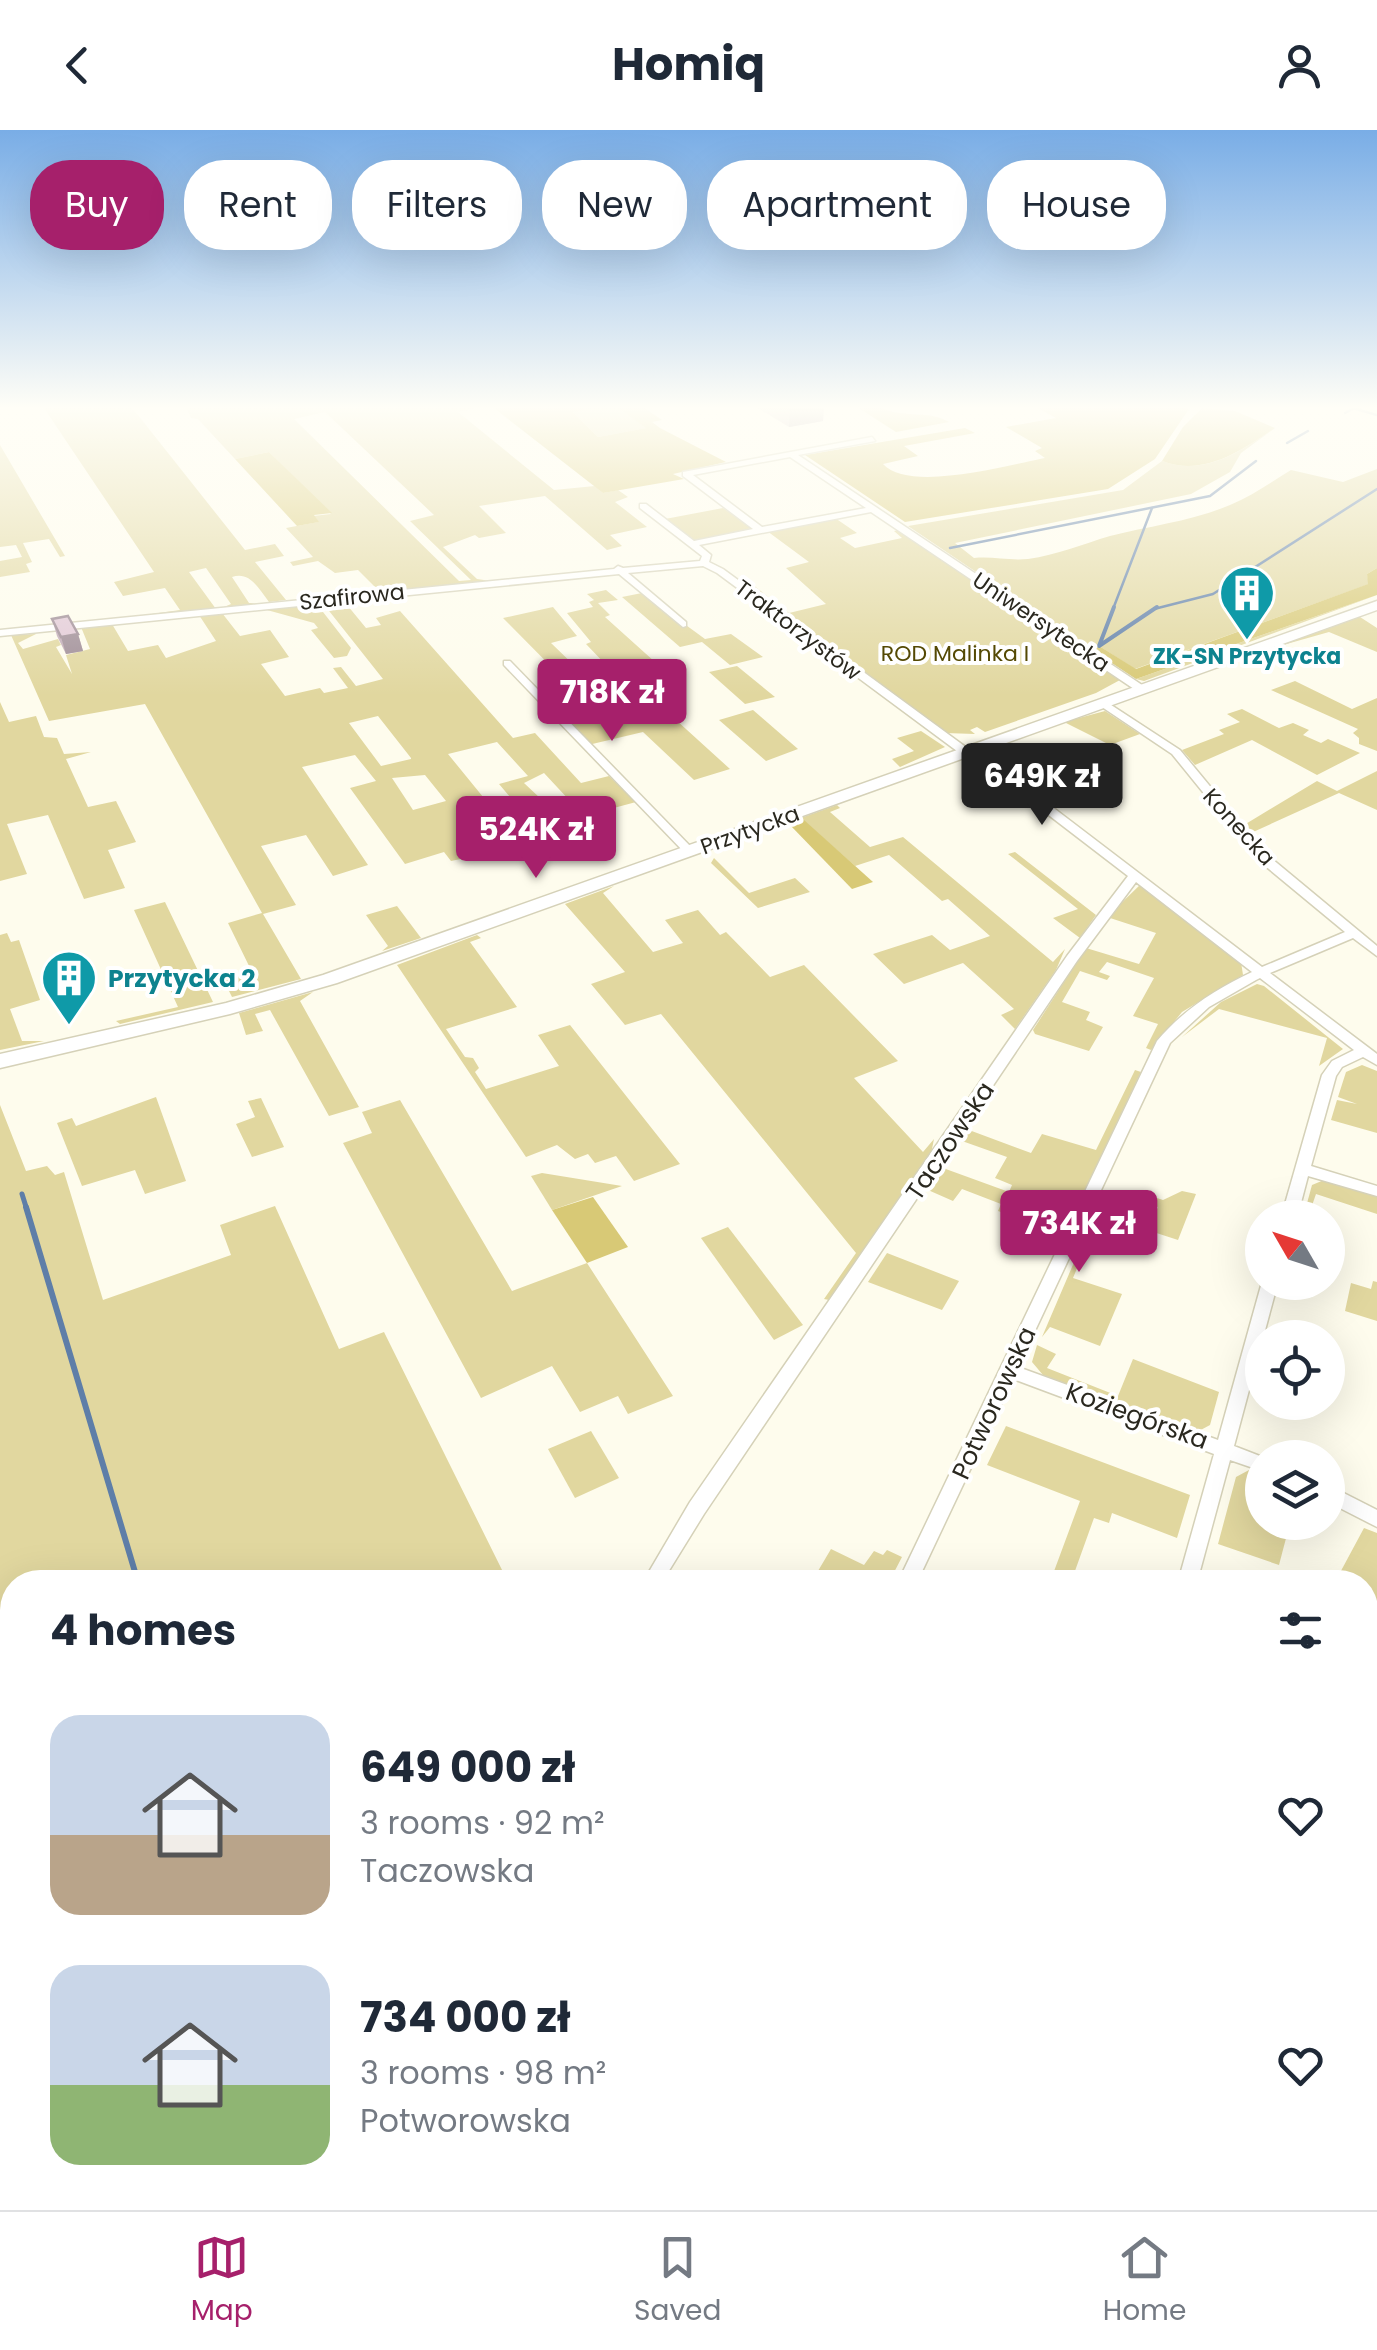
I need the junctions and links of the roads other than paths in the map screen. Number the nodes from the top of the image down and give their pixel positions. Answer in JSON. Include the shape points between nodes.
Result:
{"nodes":[{"id":1,"x":723,"y":502,"type":"edge"},
{"id":2,"x":862,"y":502,"type":"edge"},
{"id":3,"x":643,"y":506,"type":"dead end"},
{"id":4,"x":872,"y":509,"type":"junction"},
{"id":5,"x":760,"y":530,"type":"junction"},
{"id":6,"x":694,"y":543,"type":"junction"},
{"id":7,"x":704,"y":564,"type":"junction"},
{"id":8,"x":618,"y":569,"type":"junction"},
{"id":9,"x":1377,"y":605,"type":"edge"},
{"id":10,"x":683,"y":624,"type":"dead end"},
{"id":11,"x":0,"y":633,"type":"edge"},
{"id":12,"x":507,"y":663,"type":"dead end"},
{"id":13,"x":1140,"y":690,"type":"junction"},
{"id":14,"x":1101,"y":703,"type":"junction"},
{"id":15,"x":968,"y":751,"type":"junction"},
{"id":16,"x":689,"y":852,"type":"junction"},
{"id":17,"x":1136,"y":874,"type":"junction"},
{"id":18,"x":1352,"y":934,"type":"junction"},
{"id":19,"x":1377,"y":952,"type":"edge"},
{"id":20,"x":1261,"y":973,"type":"junction"},
{"id":21,"x":1371,"y":1056,"type":"edge"},
{"id":22,"x":0,"y":1061,"type":"edge"},
{"id":23,"x":1303,"y":1169,"type":"junction"},
{"id":24,"x":1377,"y":1191,"type":"edge"},
{"id":25,"x":1294,"y":1200,"type":"edge"},
{"id":26,"x":1265,"y":1300,"type":"edge"},
{"id":27,"x":1010,"y":1371,"type":"junction"},
{"id":28,"x":1224,"y":1448,"type":"junction"},
{"id":29,"x":1245,"y":1457,"type":"edge"},
{"id":30,"x":1345,"y":1502,"type":"edge"},
{"id":31,"x":1377,"y":1519,"type":"edge"},
{"id":32,"x":660,"y":1570,"type":"edge"},
{"id":33,"x":914,"y":1570,"type":"edge"},
{"id":34,"x":1191,"y":1570,"type":"edge"}],
"edges":[{"from":1,"to":5,"type":"street"},
{"from":2,"to":4,"type":"street","name":"Uniwersytecka"},
{"from":3,"to":6,"type":"street"},
{"from":4,"to":5,"type":"street"},
{"from":4,"to":13,"type":"street","name":"Uniwersytecka"},
{"from":5,"to":6,"type":"street"},
{"from":6,"to":7,"type":"street","via":[[708,556]]},
{"from":7,"to":8,"type":"street","name":"Szafirowa"},
{"from":7,"to":15,"type":"street","name":"Traktorzystów"},
{"from":8,"to":10,"type":"street"},
{"from":8,"to":11,"type":"street","name":"Szafirowa"},
{"from":9,"to":13,"type":"main road","name":"Przytycka"},
{"from":12,"to":16,"type":"street"},
{"from":13,"to":14,"type":"main road","name":"Przytycka"},
{"from":14,"to":15,"type":"main road","name":"Przytycka"},
{"from":14,"to":18,"type":"street","name":"Konecka","via":[[1176,752],[1251,845]]},
{"from":15,"to":16,"type":"main road","name":"Przytycka"},
{"from":15,"to":17,"type":"street"},
{"from":16,"to":22,"type":"main road","name":"Przytycka","via":[[297,989]]},
{"from":17,"to":20,"type":"street"},
{"from":17,"to":32,"type":"street","name":"Taczowska","via":[[1072,958]]},
{"from":18,"to":19,"type":"street","name":"Konecka"},
{"from":18,"to":20,"type":"street","name":"Potworowska"},
{"from":20,"to":21,"type":"street"},
{"from":20,"to":27,"type":"street","name":"Potworowska","via":[[1203,1004],[1164,1040]]},
{"from":21,"to":23,"type":"street","via":[[1332,1068]]},
{"from":23,"to":24,"type":"street"},
{"from":23,"to":25,"type":"street"},
{"from":26,"to":28,"type":"street"},
{"from":27,"to":28,"type":"street","name":"Koziegórska"},
{"from":27,"to":33,"type":"street","name":"Potworowska"},
{"from":28,"to":29,"type":"street","name":"Koziegórska"},
{"from":28,"to":34,"type":"street"},
{"from":30,"to":31,"type":"street"}]}
